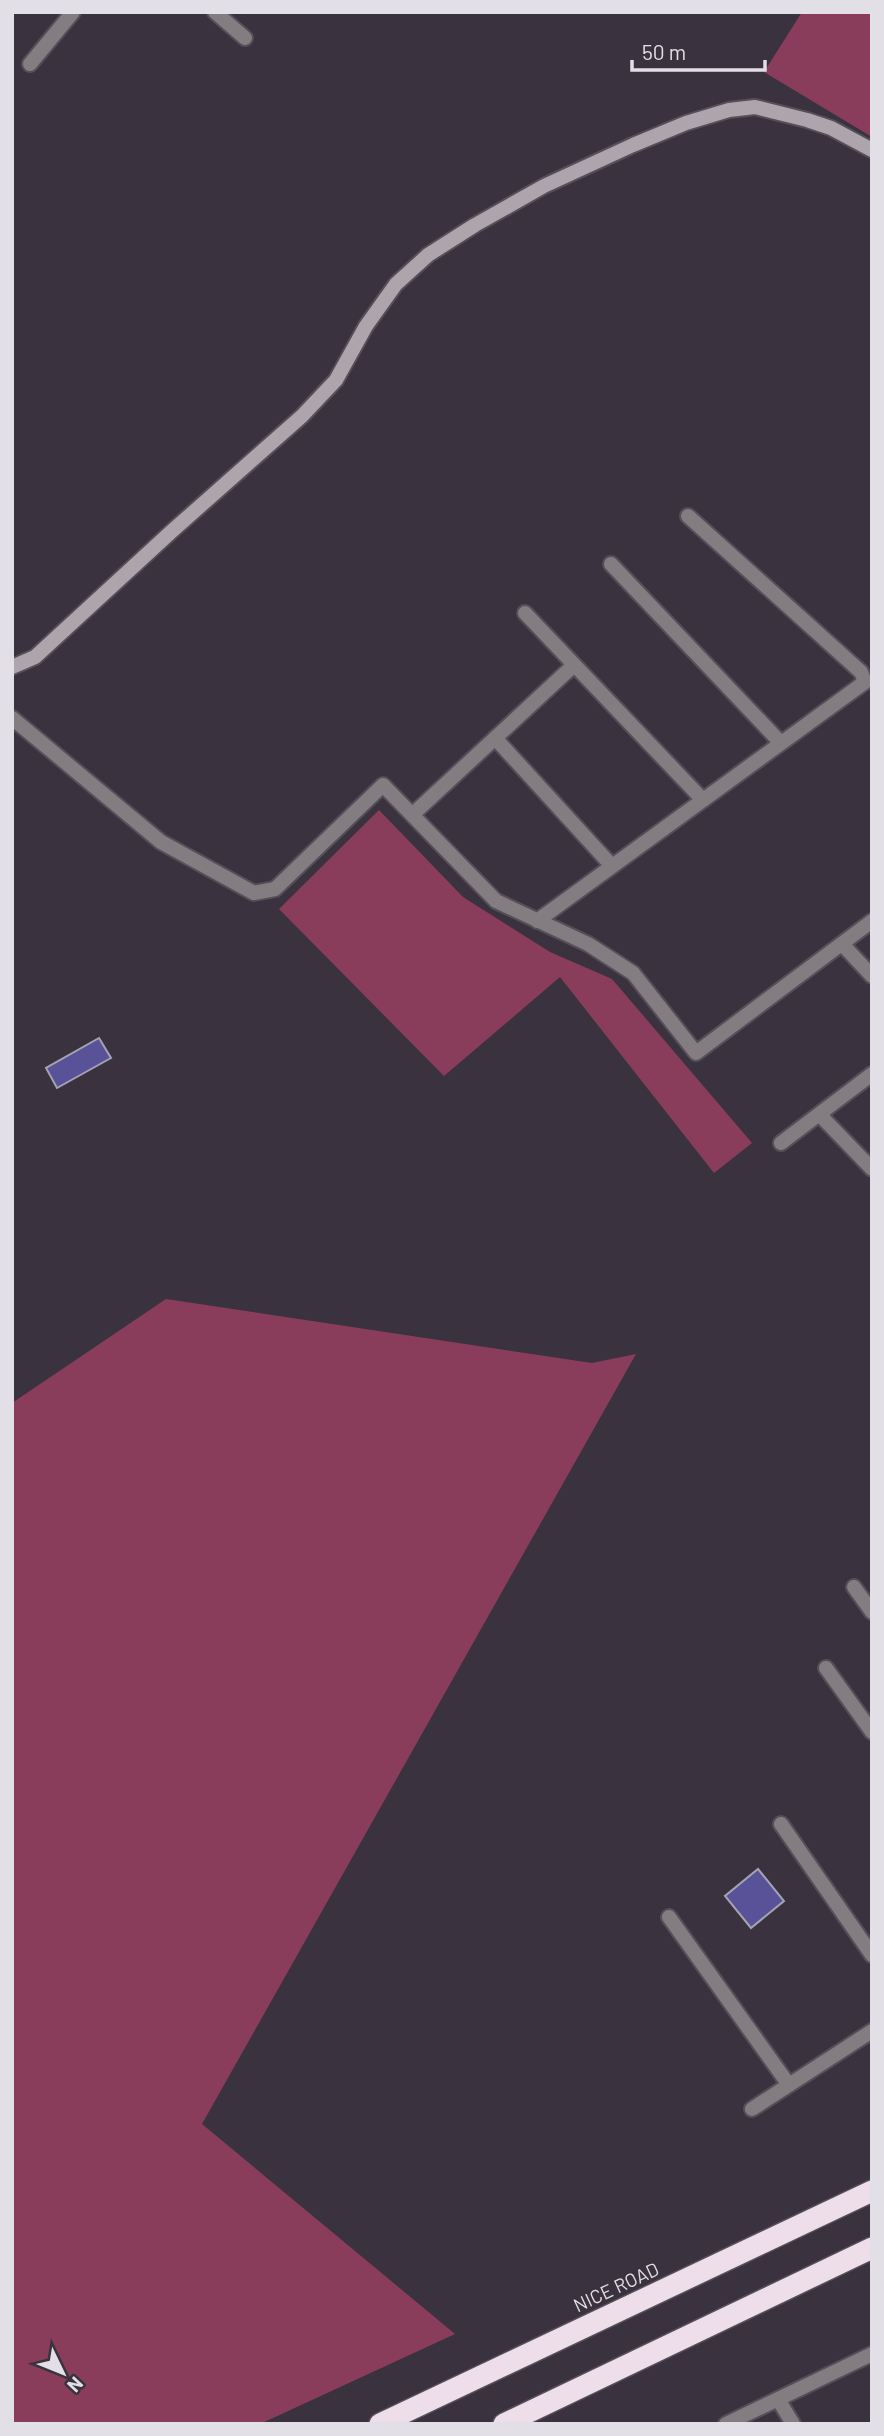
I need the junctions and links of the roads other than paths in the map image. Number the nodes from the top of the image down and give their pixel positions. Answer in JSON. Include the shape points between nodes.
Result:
{"nodes":[{"id":1,"x":73,"y":12,"type":"edge"},
{"id":2,"x":215,"y":12,"type":"edge"},
{"id":3,"x":245,"y":38,"type":"dead end"},
{"id":4,"x":30,"y":64,"type":"dead end"},
{"id":5,"x":872,"y":150,"type":"edge"},
{"id":6,"x":688,"y":516,"type":"dead end"},
{"id":7,"x":611,"y":564,"type":"dead end"},
{"id":8,"x":524,"y":613,"type":"dead end"},
{"id":9,"x":575,"y":665,"type":"junction"},
{"id":10,"x":12,"y":667,"type":"edge"},
{"id":11,"x":12,"y":718,"type":"edge"},
{"id":12,"x":495,"y":738,"type":"junction"},
{"id":13,"x":781,"y":743,"type":"junction"},
{"id":14,"x":703,"y":800,"type":"junction"},
{"id":15,"x":412,"y":815,"type":"junction"},
{"id":16,"x":612,"y":866,"type":"junction"},
{"id":17,"x":537,"y":921,"type":"junction"},
{"id":18,"x":872,"y":921,"type":"edge"},
{"id":19,"x":842,"y":943,"type":"junction"},
{"id":20,"x":872,"y":976,"type":"edge"},
{"id":21,"x":872,"y":1074,"type":"edge"},
{"id":22,"x":819,"y":1114,"type":"junction"},
{"id":23,"x":781,"y":1143,"type":"dead end"},
{"id":24,"x":872,"y":1169,"type":"edge"},
{"id":25,"x":854,"y":1587,"type":"dead end"},
{"id":26,"x":872,"y":1612,"type":"edge"},
{"id":27,"x":825,"y":1668,"type":"dead end"},
{"id":28,"x":872,"y":1732,"type":"edge"},
{"id":29,"x":781,"y":1824,"type":"dead end"},
{"id":30,"x":669,"y":1917,"type":"dead end"},
{"id":31,"x":872,"y":1955,"type":"edge"},
{"id":32,"x":872,"y":2031,"type":"edge"},
{"id":33,"x":789,"y":2085,"type":"junction"},
{"id":34,"x":752,"y":2109,"type":"dead end"},
{"id":35,"x":872,"y":2191,"type":"edge"},
{"id":36,"x":872,"y":2248,"type":"edge"},
{"id":37,"x":872,"y":2354,"type":"edge"},
{"id":38,"x":778,"y":2399,"type":"junction"},
{"id":39,"x":380,"y":2424,"type":"edge"},
{"id":40,"x":504,"y":2424,"type":"edge"},
{"id":41,"x":726,"y":2424,"type":"edge"},
{"id":42,"x":793,"y":2424,"type":"edge"}],
"edges":[{"from":1,"to":4,"type":"street"},
{"from":2,"to":3,"type":"street"},
{"from":5,"to":10,"type":"street","via":[[807,120],[755,107],[729,110],[597,161],[475,225],[396,284],[336,380],[302,416],[35,657]]},
{"from":6,"to":13,"type":"street","via":[[860,672],[865,682]]},
{"from":7,"to":13,"type":"street"},
{"from":8,"to":9,"type":"street"},
{"from":9,"to":12,"type":"street"},
{"from":9,"to":14,"type":"street"},
{"from":11,"to":15,"type":"street","via":[[161,842],[254,893],[275,889],[383,785]]},
{"from":12,"to":15,"type":"street"},
{"from":12,"to":16,"type":"street"},
{"from":13,"to":14,"type":"street"},
{"from":14,"to":16,"type":"street"},
{"from":15,"to":17,"type":"street","via":[[496,901]]},
{"from":16,"to":17,"type":"street"},
{"from":17,"to":19,"type":"street","via":[[588,944],[633,973],[696,1053]]},
{"from":18,"to":19,"type":"street"},
{"from":19,"to":20,"type":"street"},
{"from":21,"to":22,"type":"street"},
{"from":22,"to":23,"type":"street"},
{"from":22,"to":24,"type":"street"},
{"from":25,"to":26,"type":"street"},
{"from":27,"to":28,"type":"street"},
{"from":29,"to":31,"type":"street"},
{"from":30,"to":33,"type":"street"},
{"from":32,"to":33,"type":"street"},
{"from":33,"to":34,"type":"street"},
{"from":35,"to":39,"type":"highway","name":"NICE ROAD"},
{"from":36,"to":40,"type":"highway"},
{"from":37,"to":38,"type":"street"},
{"from":38,"to":41,"type":"street"},
{"from":38,"to":42,"type":"street"}]}
